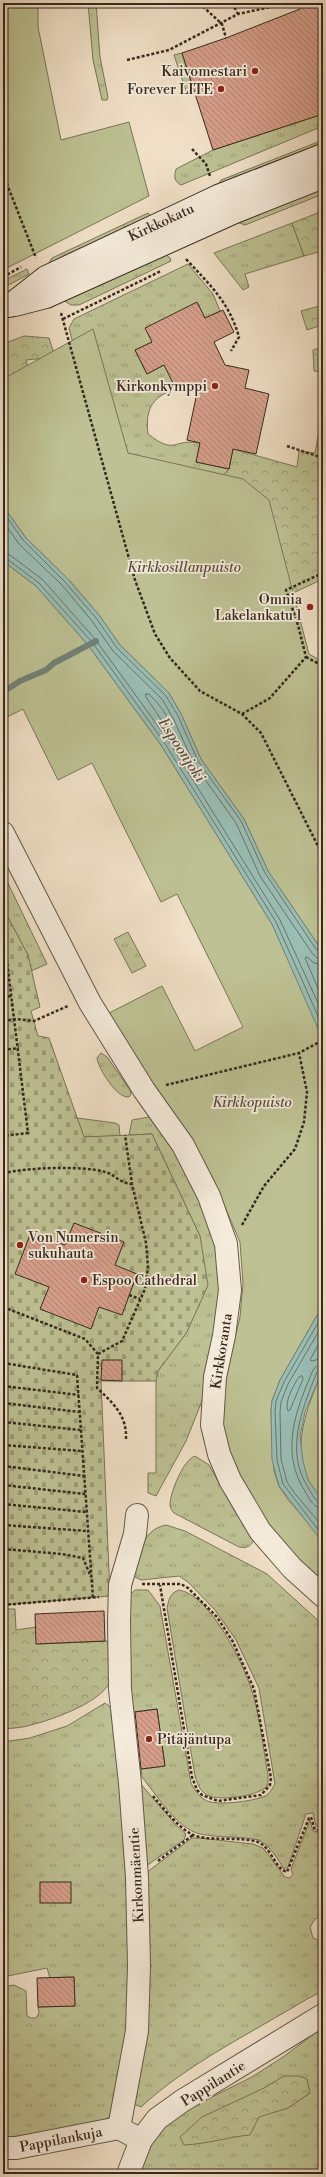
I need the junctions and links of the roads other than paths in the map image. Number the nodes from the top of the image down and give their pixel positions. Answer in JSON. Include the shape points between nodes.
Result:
{"nodes":[{"id":1,"x":323,"y":155,"type":"edge"},
{"id":2,"x":323,"y":176,"type":"edge"},
{"id":3,"x":6,"y":308,"type":"edge"},
{"id":4,"x":3,"y":832,"type":"edge"},
{"id":5,"x":137,"y":1515,"type":"dead end"},
{"id":6,"x":323,"y":1596,"type":"edge"},
{"id":7,"x":323,"y":2016,"type":"edge"},
{"id":8,"x":119,"y":2128,"type":"junction"},
{"id":9,"x":141,"y":2140,"type":"junction"},
{"id":10,"x":3,"y":2148,"type":"edge"},
{"id":11,"x":128,"y":2174,"type":"edge"}],
"edges":[{"from":1,"to":3,"type":"street","name":"Kirkkokatu","via":[[218,196],[46,277]]},
{"from":2,"to":3,"type":"street","name":"Kirkkokatu","via":[[235,212],[46,297]]},
{"from":4,"to":6,"type":"street","name":"Kirkkoranta","via":[[90,1003],[144,1090],[183,1145],[208,1196],[226,1244],[230,1290],[215,1377],[212,1425],[219,1454],[230,1480],[260,1531],[292,1568]]},
{"from":5,"to":8,"type":"street","name":"Kirkonmäentie","via":[[135,1534],[120,1585],[120,1689],[137,1877],[139,1966],[137,2031]]},
{"from":7,"to":9,"type":"street","name":"Pappilantie","via":[[182,2101],[157,2119]]},
{"from":8,"to":9,"type":"street"},
{"from":8,"to":10,"type":"street","name":"Pappilankuja","via":[[16,2148]]},
{"from":9,"to":11,"type":"street","name":"Pappilantie"}]}
